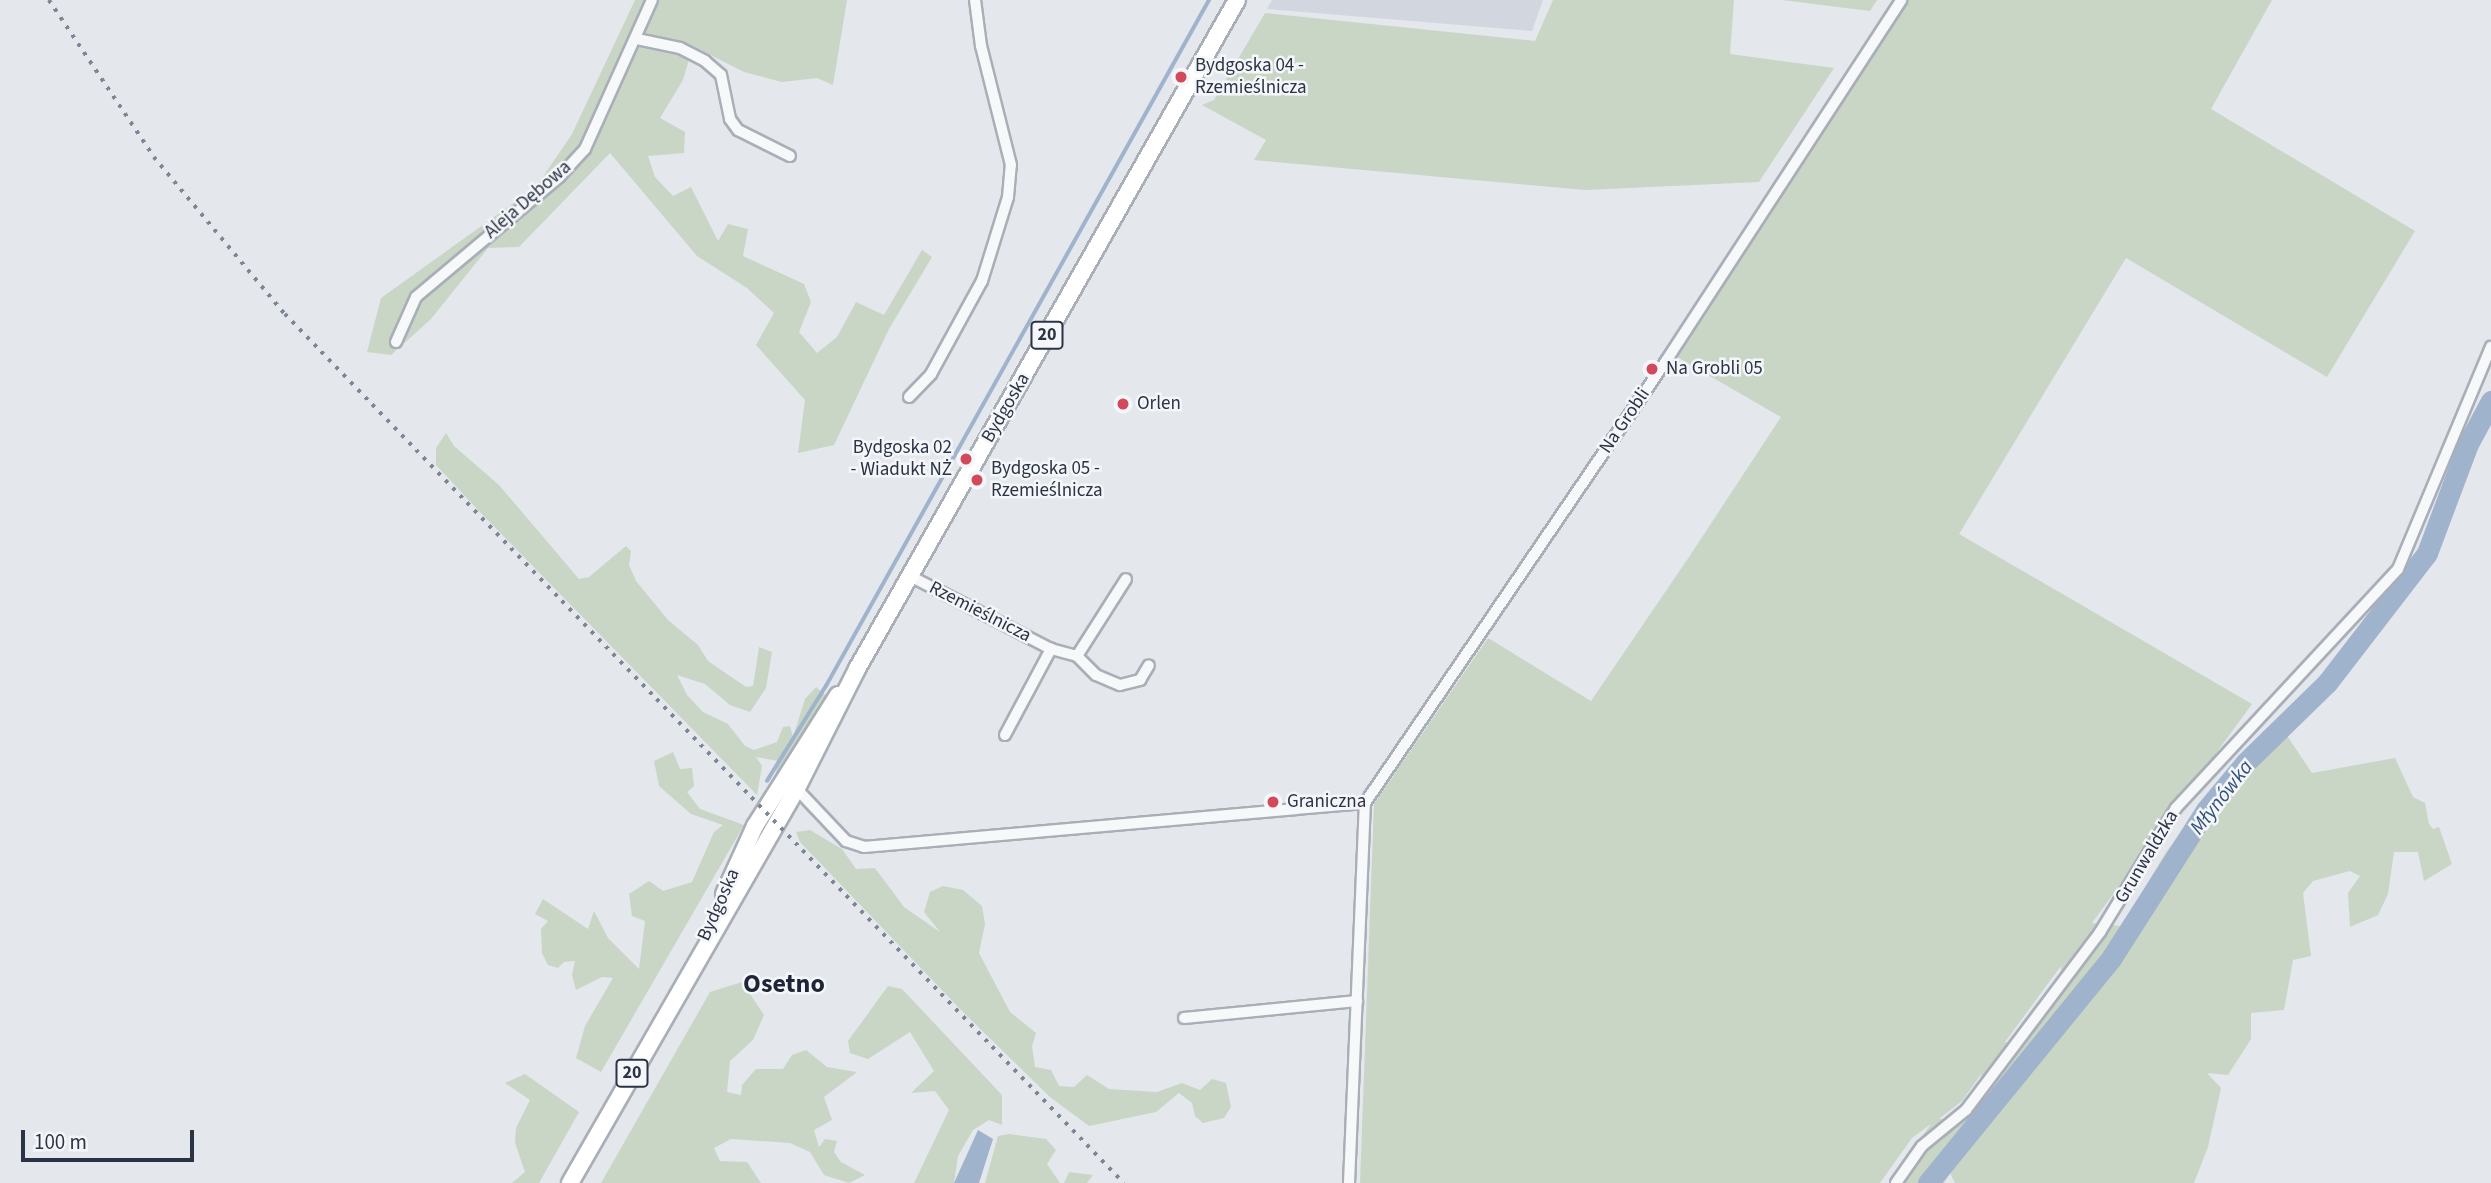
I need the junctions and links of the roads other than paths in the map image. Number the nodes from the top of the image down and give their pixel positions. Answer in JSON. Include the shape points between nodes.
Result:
{"nodes":[{"id":1,"x":652,"y":0,"type":"edge"},
{"id":2,"x":975,"y":0,"type":"edge"},
{"id":3,"x":1237,"y":0,"type":"edge"},
{"id":4,"x":1901,"y":0,"type":"edge"},
{"id":5,"x":637,"y":39,"type":"junction"},
{"id":6,"x":790,"y":156,"type":"dead end"},
{"id":7,"x":396,"y":342,"type":"dead end"},
{"id":8,"x":2491,"y":348,"type":"edge"},
{"id":9,"x":909,"y":397,"type":"dead end"},
{"id":10,"x":910,"y":576,"type":"junction"},
{"id":11,"x":1126,"y":579,"type":"dead end"},
{"id":12,"x":1051,"y":649,"type":"junction"},
{"id":13,"x":1077,"y":656,"type":"junction"},
{"id":14,"x":1149,"y":666,"type":"dead end"},
{"id":15,"x":857,"y":669,"type":"junction"},
{"id":16,"x":1004,"y":735,"type":"dead end"},
{"id":17,"x":794,"y":764,"type":"junction"},
{"id":18,"x":796,"y":790,"type":"junction"},
{"id":19,"x":1365,"y":803,"type":"junction"},
{"id":20,"x":693,"y":963,"type":"junction"},
{"id":21,"x":1357,"y":1001,"type":"junction"},
{"id":22,"x":1184,"y":1018,"type":"dead end"},
{"id":23,"x":569,"y":1183,"type":"edge"},
{"id":24,"x":1349,"y":1183,"type":"edge"},
{"id":25,"x":1896,"y":1183,"type":"edge"}],
"edges":[{"from":1,"to":5,"type":"street","name":"Aleja Dębowa"},
{"from":2,"to":9,"type":"street","via":[[981,46],[1011,165],[1008,197],[982,281],[931,374]]},
{"from":3,"to":10,"type":"main road","name":"Bydgoska","number":"20"},
{"from":4,"to":19,"type":"street","name":"Na Grobli","via":[[1666,361]]},
{"from":5,"to":6,"type":"street","via":[[680,48],[705,61],[721,75],[730,118],[738,130]]},
{"from":5,"to":7,"type":"street","name":"Aleja Dębowa","via":[[585,149],[559,177],[416,297]]},
{"from":8,"to":25,"type":"street","name":"Grunwaldzka","via":[[2398,569],[2176,808],[2101,932],[1966,1110],[1922,1146]]},
{"from":10,"to":12,"type":"street","name":"Rzemieślnicza"},
{"from":10,"to":15,"type":"main road","name":"Bydgoska","number":"20"},
{"from":11,"to":13,"type":"street"},
{"from":12,"to":13,"type":"street","name":"Rzemieślnicza"},
{"from":12,"to":16,"type":"street","name":"Rzemieślnicza"},
{"from":13,"to":14,"type":"street","name":"Rzemieślnicza","via":[[1096,675],[1121,685],[1140,680]]},
{"from":15,"to":17,"type":"main road","name":"Bydgoska","number":"20"},
{"from":15,"to":18,"type":"main road","name":"Bydgoska","number":"20"},
{"from":17,"to":18,"type":"street"},
{"from":17,"to":20,"type":"main road","name":"Bydgoska","number":"20","via":[[755,826]]},
{"from":18,"to":19,"type":"street","via":[[846,841],[864,847]]},
{"from":18,"to":20,"type":"main road","name":"Bydgoska","number":"20"},
{"from":19,"to":21,"type":"street"},
{"from":20,"to":23,"type":"main road","name":"Bydgoska","number":"20"},
{"from":21,"to":22,"type":"street"},
{"from":21,"to":24,"type":"street"}]}
